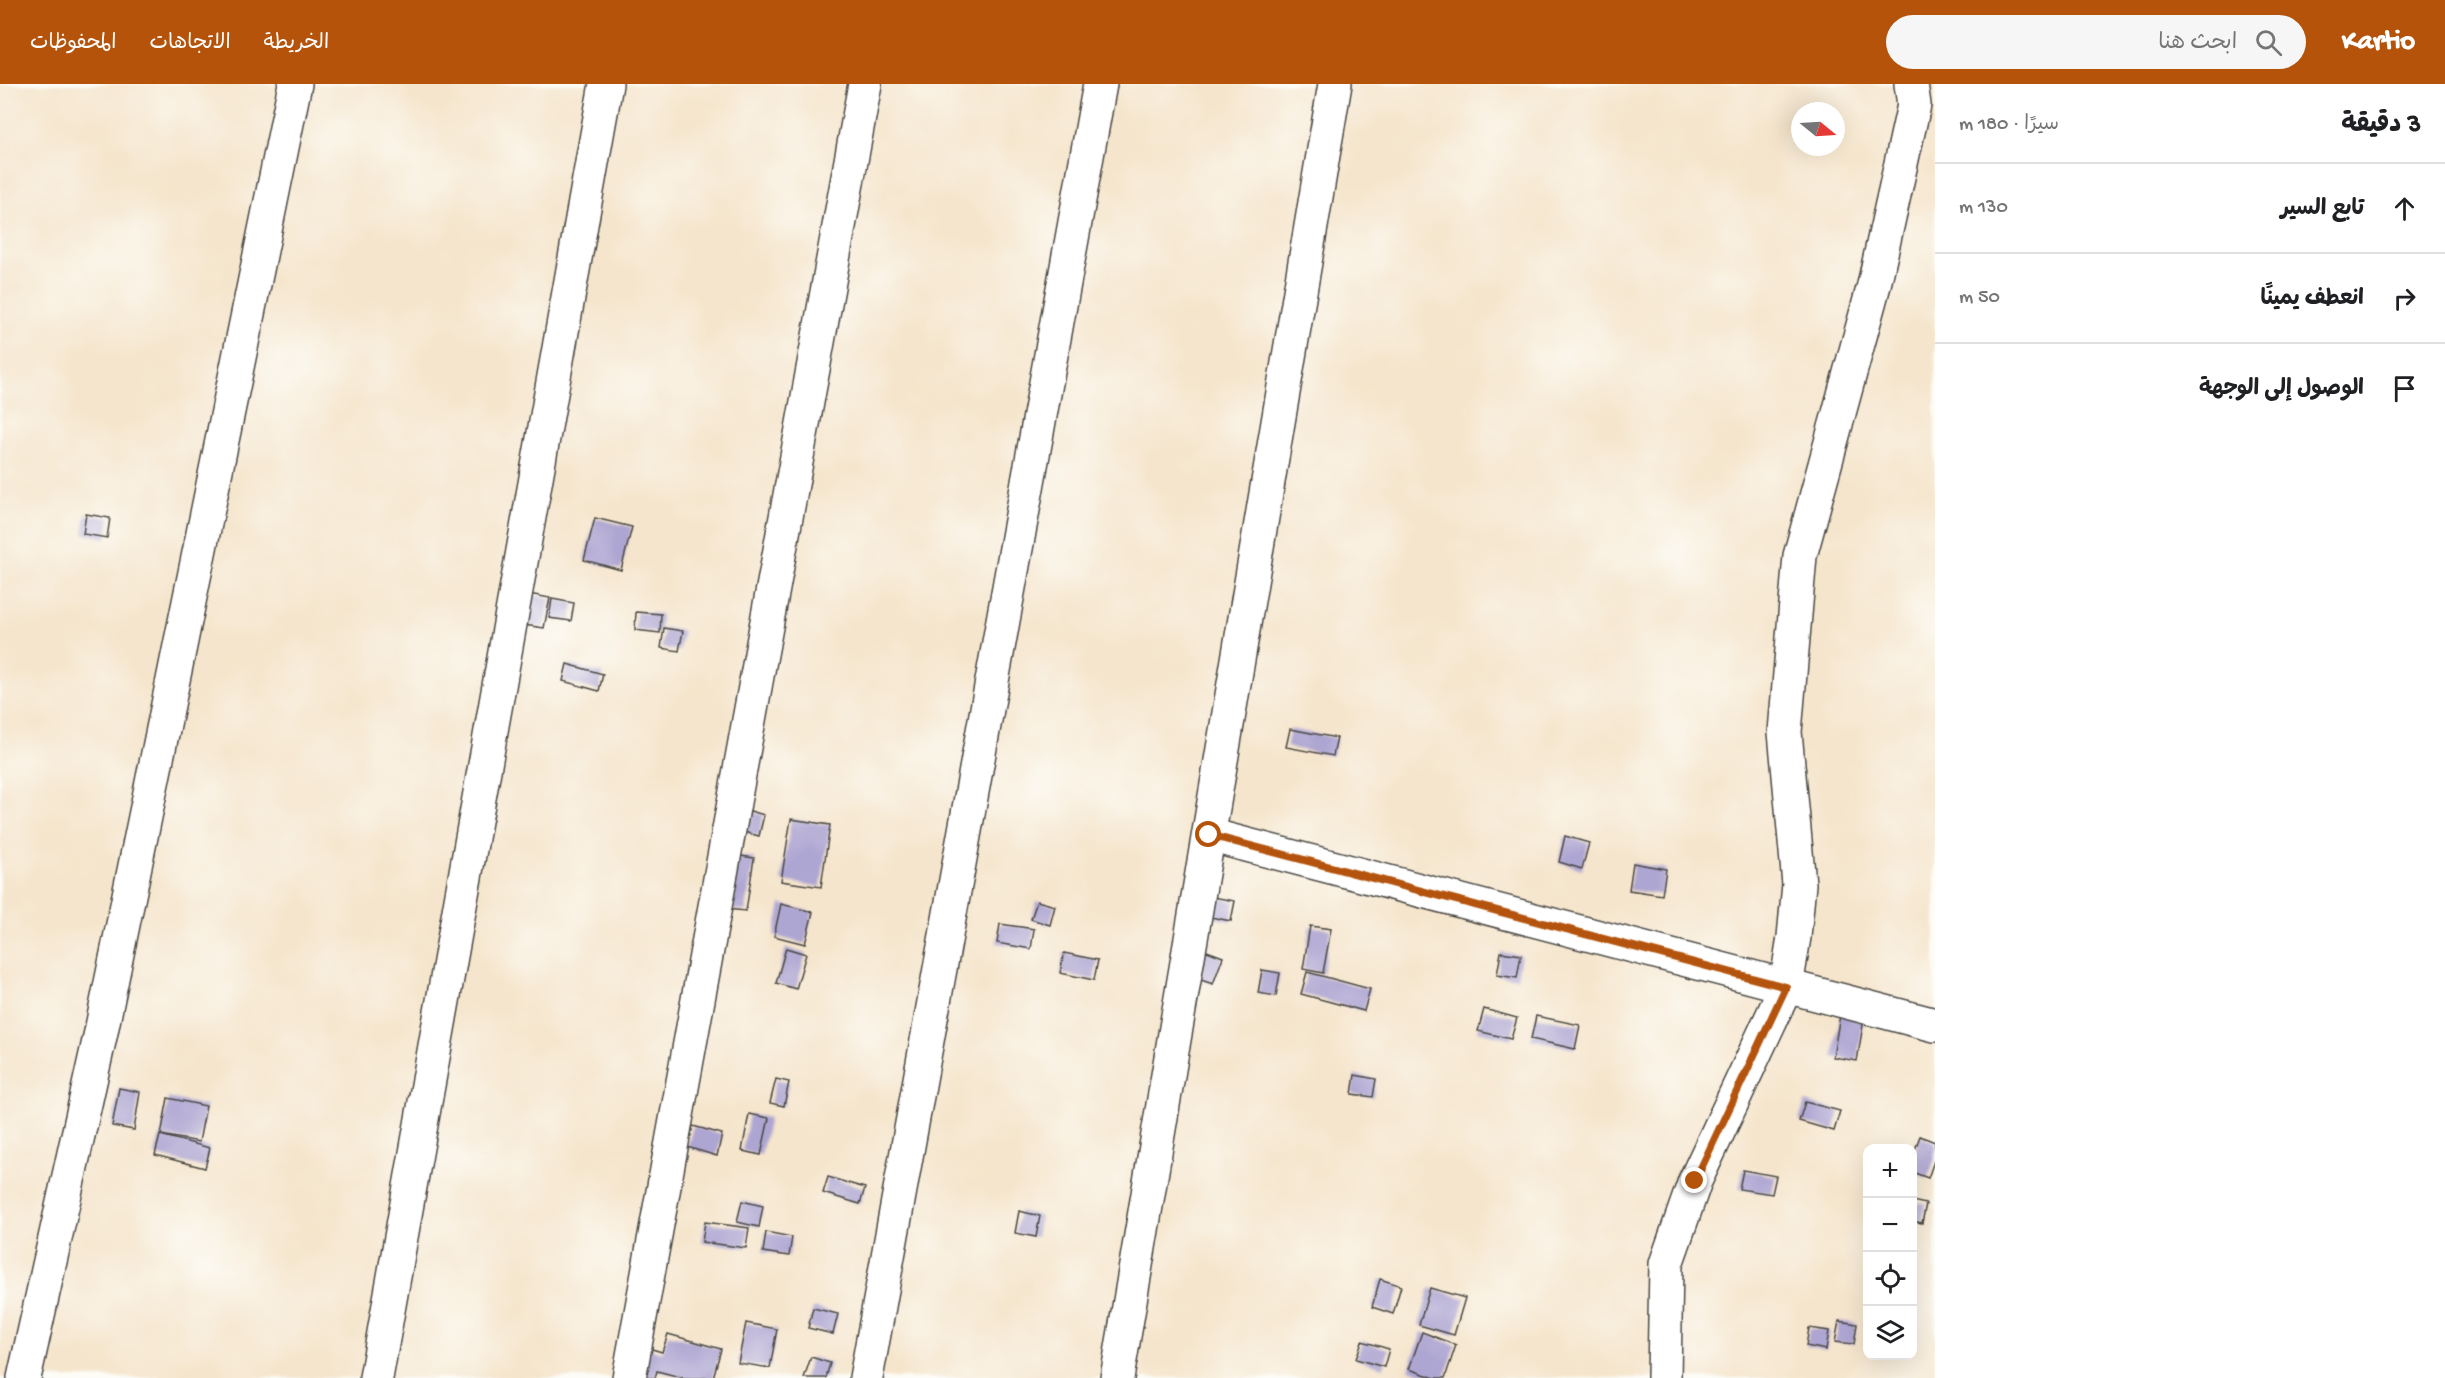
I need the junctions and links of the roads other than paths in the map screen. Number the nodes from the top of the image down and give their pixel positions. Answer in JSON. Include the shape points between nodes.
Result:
{"nodes":[{"id":1,"x":295,"y":84,"type":"edge"},
{"id":2,"x":606,"y":84,"type":"edge"},
{"id":3,"x":865,"y":84,"type":"edge"},
{"id":4,"x":1100,"y":84,"type":"edge"},
{"id":5,"x":1335,"y":84,"type":"edge"},
{"id":6,"x":1911,"y":84,"type":"edge"},
{"id":7,"x":1209,"y":835,"type":"junction"},
{"id":8,"x":1786,"y":987,"type":"junction"},
{"id":9,"x":1935,"y":1025,"type":"edge"},
{"id":10,"x":24,"y":1378,"type":"edge"},
{"id":11,"x":376,"y":1378,"type":"edge"},
{"id":12,"x":629,"y":1378,"type":"edge"},
{"id":13,"x":866,"y":1378,"type":"edge"},
{"id":14,"x":1117,"y":1378,"type":"edge"},
{"id":15,"x":1664,"y":1378,"type":"edge"}],
"edges":[{"from":1,"to":10,"type":"street","via":[[101,1032]]},
{"from":2,"to":11,"type":"street"},
{"from":3,"to":12,"type":"street"},
{"from":4,"to":13,"type":"street"},
{"from":5,"to":7,"type":"street"},
{"from":6,"to":8,"type":"street","via":[[1914,105],[1874,285],[1800,556],[1785,732],[1799,884]]},
{"from":7,"to":8,"type":"street"},
{"from":7,"to":14,"type":"street"},
{"from":8,"to":9,"type":"street"},
{"from":8,"to":15,"type":"street","via":[[1695,1181],[1666,1264]]}]}
